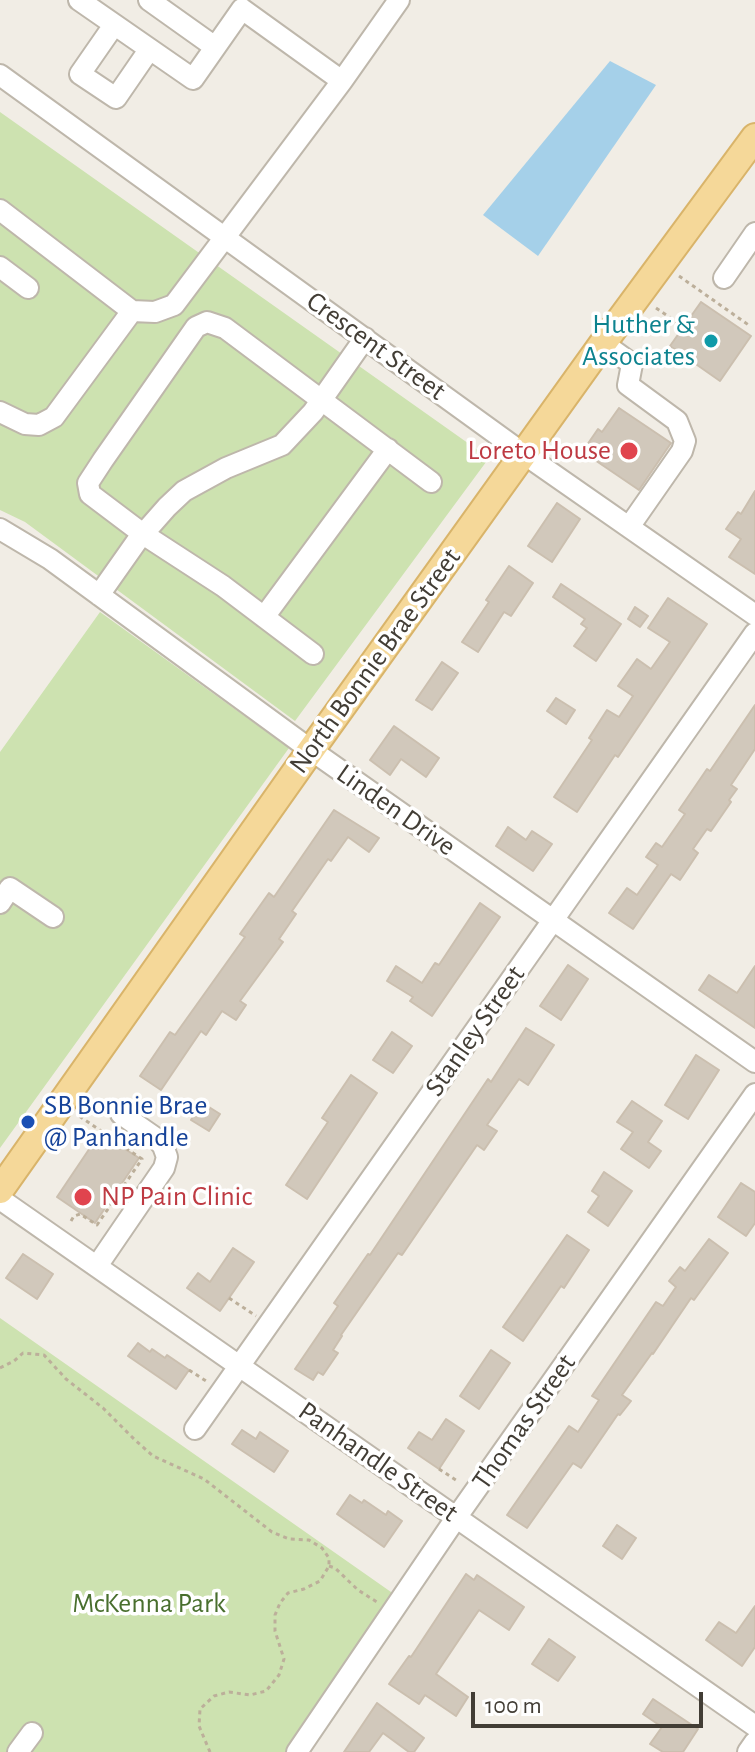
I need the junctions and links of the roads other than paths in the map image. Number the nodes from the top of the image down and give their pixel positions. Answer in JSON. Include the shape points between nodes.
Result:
{"nodes":[{"id":1,"x":79,"y":0,"type":"edge"},
{"id":2,"x":149,"y":0,"type":"edge"},
{"id":3,"x":399,"y":0,"type":"edge"},
{"id":4,"x":236,"y":5,"type":"edge"},
{"id":5,"x":114,"y":25,"type":"junction"},
{"id":6,"x":215,"y":47,"type":"junction"},
{"id":7,"x":149,"y":50,"type":"junction"},
{"id":8,"x":0,"y":75,"type":"edge"},
{"id":9,"x":342,"y":81,"type":"junction"},
{"id":10,"x":755,"y":137,"type":"edge"},
{"id":11,"x":0,"y":210,"type":"edge"},
{"id":12,"x":755,"y":233,"type":"edge"},
{"id":13,"x":225,"y":236,"type":"junction"},
{"id":14,"x":0,"y":267,"type":"edge"},
{"id":15,"x":724,"y":278,"type":"dead end"},
{"id":16,"x":28,"y":288,"type":"dead end"},
{"id":17,"x":132,"y":311,"type":"junction"},
{"id":18,"x":365,"y":338,"type":"junction"},
{"id":19,"x":603,"y":343,"type":"junction"},
{"id":20,"x":322,"y":399,"type":"junction"},
{"id":21,"x":0,"y":412,"type":"edge"},
{"id":22,"x":388,"y":449,"type":"junction"},
{"id":23,"x":524,"y":454,"type":"junction"},
{"id":24,"x":431,"y":482,"type":"dead end"},
{"id":25,"x":629,"y":527,"type":"junction"},
{"id":26,"x":0,"y":529,"type":"edge"},
{"id":27,"x":143,"y":534,"type":"junction"},
{"id":28,"x":99,"y":595,"type":"junction"},
{"id":29,"x":755,"y":615,"type":"edge"},
{"id":30,"x":264,"y":617,"type":"junction"},
{"id":31,"x":755,"y":633,"type":"edge"},
{"id":32,"x":313,"y":654,"type":"dead end"},
{"id":33,"x":311,"y":750,"type":"junction"},
{"id":34,"x":3,"y":891,"type":"edge"},
{"id":35,"x":53,"y":917,"type":"dead end"},
{"id":36,"x":553,"y":920,"type":"junction"},
{"id":37,"x":755,"y":1062,"type":"edge"},
{"id":38,"x":755,"y":1094,"type":"edge"},
{"id":39,"x":121,"y":1114,"type":"dead end"},
{"id":40,"x":0,"y":1190,"type":"edge"},
{"id":41,"x":0,"y":1199,"type":"edge"},
{"id":42,"x":97,"y":1266,"type":"junction"},
{"id":43,"x":240,"y":1365,"type":"junction"},
{"id":44,"x":195,"y":1429,"type":"dead end"},
{"id":45,"x":456,"y":1518,"type":"junction"},
{"id":46,"x":755,"y":1726,"type":"edge"},
{"id":47,"x":32,"y":1733,"type":"dead end"},
{"id":48,"x":755,"y":1742,"type":"edge"},
{"id":49,"x":18,"y":1752,"type":"edge"},
{"id":50,"x":297,"y":1752,"type":"edge"},
{"id":51,"x":748,"y":1752,"type":"edge"}],
"edges":[{"from":1,"to":5,"type":"street"},
{"from":2,"to":6,"type":"street"},
{"from":3,"to":9,"type":"street"},
{"from":4,"to":6,"type":"street"},
{"from":4,"to":9,"type":"street"},
{"from":5,"to":7,"type":"street"},
{"from":5,"to":7,"type":"street","via":[[80,74],[116,98]]},
{"from":6,"to":7,"type":"street","via":[[193,79]]},
{"from":8,"to":13,"type":"street","name":"Crescent Street"},
{"from":9,"to":13,"type":"street"},
{"from":10,"to":19,"type":"main road","name":"North Bonnie Brae Street"},
{"from":11,"to":17,"type":"street"},
{"from":12,"to":15,"type":"street"},
{"from":13,"to":17,"type":"street","via":[[174,305],[155,312]]},
{"from":13,"to":18,"type":"street","name":"Crescent Street"},
{"from":14,"to":16,"type":"street"},
{"from":17,"to":21,"type":"street","via":[[54,417],[39,425],[25,424]]},
{"from":18,"to":20,"type":"street"},
{"from":18,"to":23,"type":"street","name":"Crescent Street"},
{"from":19,"to":23,"type":"main road","name":"North Bonnie Brae Street"},
{"from":19,"to":25,"type":"street","via":[[632,364],[628,385],[677,421],[685,441]]},
{"from":20,"to":22,"type":"street"},
{"from":20,"to":27,"type":"street","via":[[282,445],[184,491]]},
{"from":20,"to":27,"type":"street","via":[[225,328],[207,322],[196,327],[88,483],[90,494]]},
{"from":22,"to":24,"type":"street"},
{"from":22,"to":30,"type":"street"},
{"from":23,"to":25,"type":"street","name":"Crescent Street"},
{"from":23,"to":33,"type":"main road","name":"North Bonnie Brae Street"},
{"from":25,"to":29,"type":"street","name":"Crescent Street"},
{"from":26,"to":28,"type":"street","name":"Linden Drive"},
{"from":27,"to":28,"type":"street"},
{"from":27,"to":30,"type":"street"},
{"from":28,"to":33,"type":"street","name":"Linden Drive"},
{"from":30,"to":32,"type":"street"},
{"from":31,"to":36,"type":"street","name":"Stanley Street"},
{"from":33,"to":36,"type":"street","name":"Linden Drive"},
{"from":33,"to":40,"type":"main road","name":"North Bonnie Brae Street"},
{"from":34,"to":35,"type":"street"},
{"from":36,"to":37,"type":"street","name":"Linden Drive"},
{"from":36,"to":43,"type":"street","name":"Stanley Street"},
{"from":38,"to":45,"type":"street","name":"Thomas Street"},
{"from":39,"to":42,"type":"street","via":[[157,1139],[167,1157]]},
{"from":41,"to":42,"type":"street","name":"Panhandle Street"},
{"from":42,"to":43,"type":"street","name":"Panhandle Street"},
{"from":43,"to":44,"type":"street","name":"Stanley Street"},
{"from":43,"to":45,"type":"street","name":"Panhandle Street"},
{"from":45,"to":46,"type":"street","name":"Panhandle Street"},
{"from":45,"to":50,"type":"street","name":"Thomas Street"},
{"from":47,"to":49,"type":"street"},
{"from":48,"to":51,"type":"street"}]}
